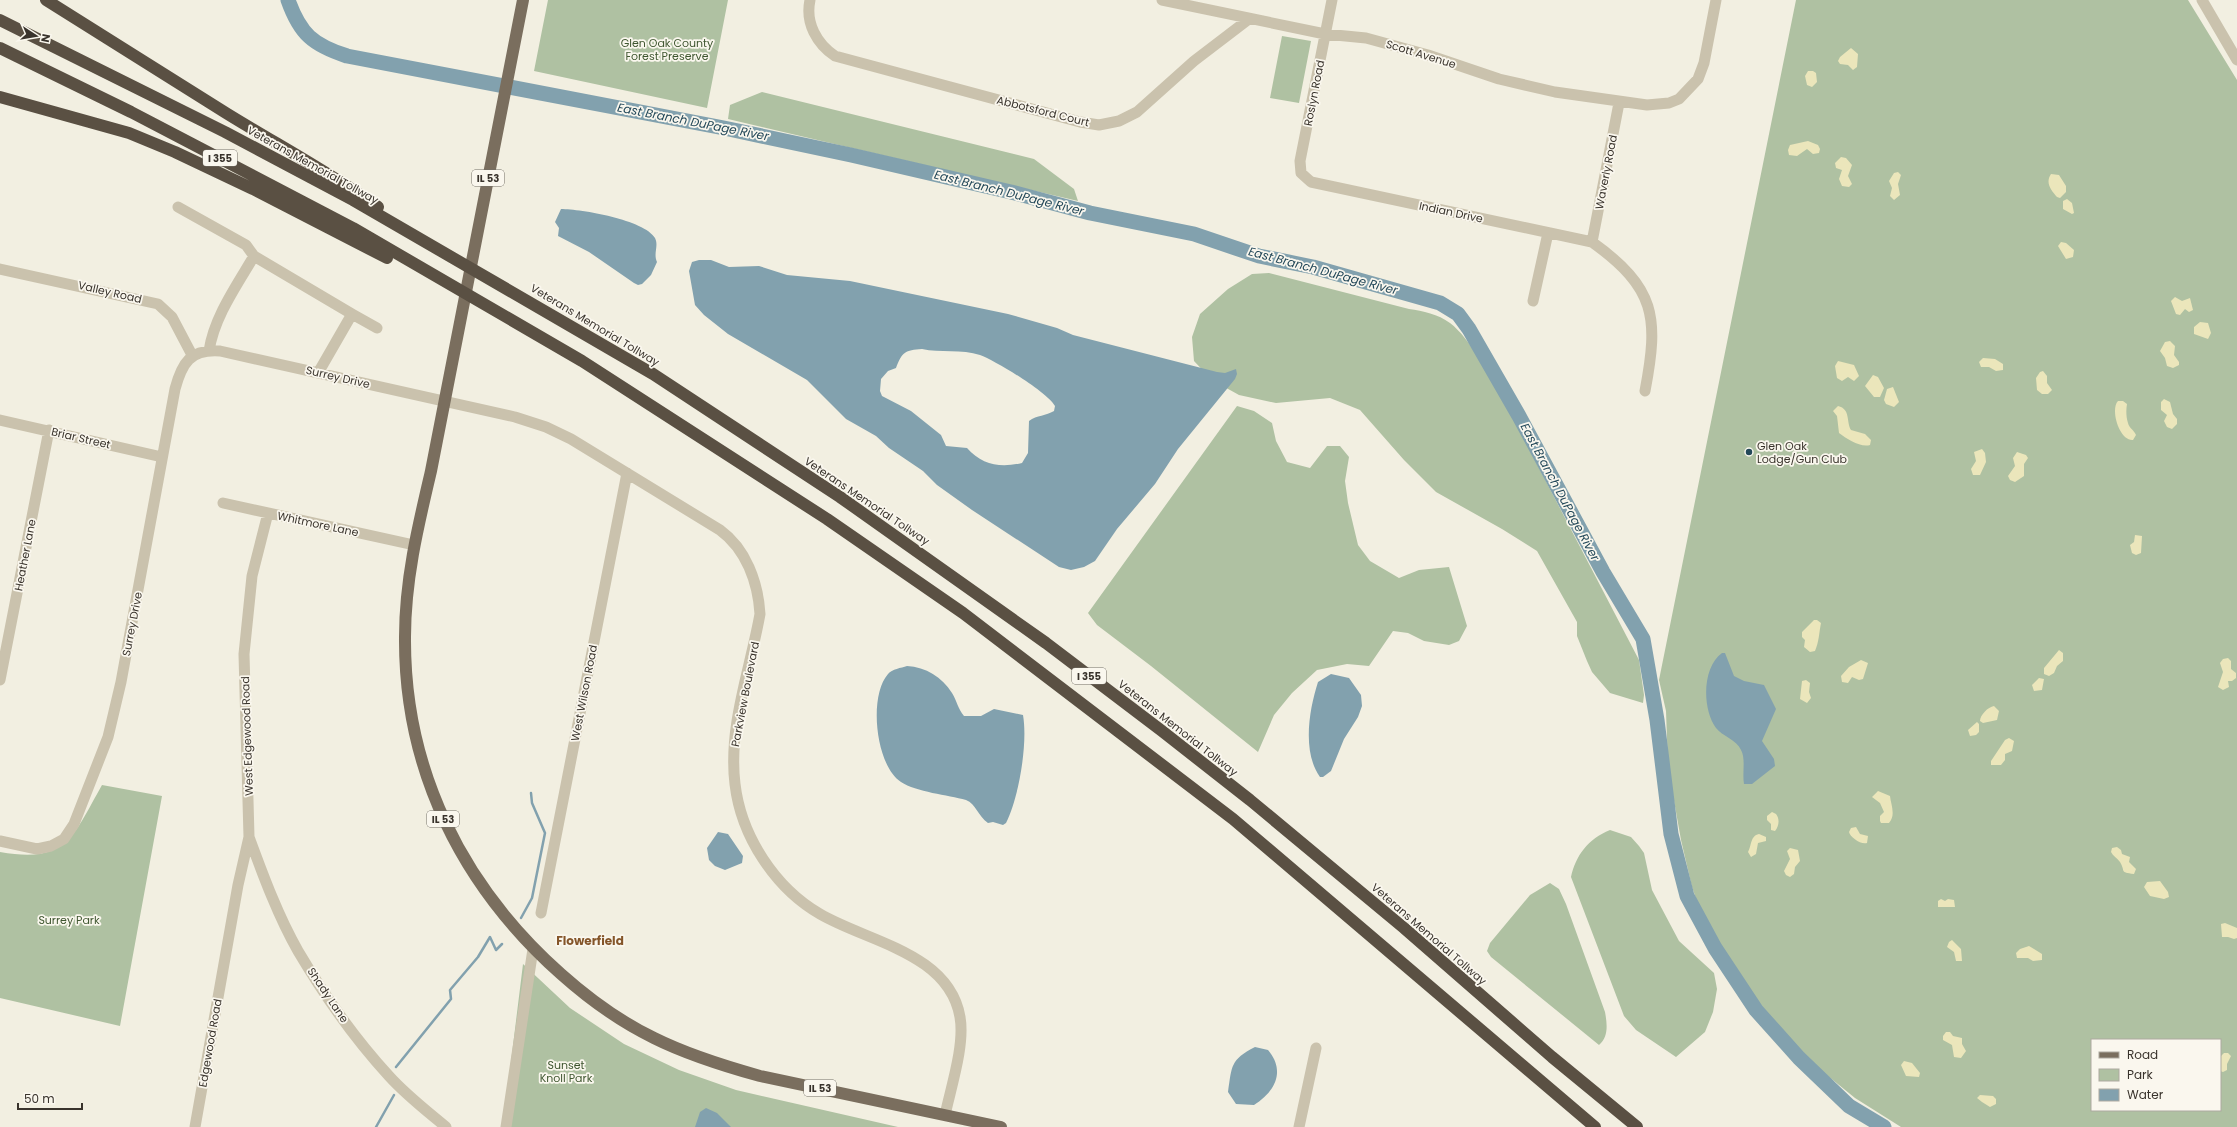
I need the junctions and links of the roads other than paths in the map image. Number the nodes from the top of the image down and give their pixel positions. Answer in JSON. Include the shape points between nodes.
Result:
{"nodes":[{"id":1,"x":46,"y":0,"type":"edge"},
{"id":2,"x":523,"y":0,"type":"edge"},
{"id":3,"x":810,"y":0,"type":"edge"},
{"id":4,"x":1162,"y":0,"type":"edge"},
{"id":5,"x":1332,"y":0,"type":"edge"},
{"id":6,"x":1716,"y":0,"type":"edge"},
{"id":7,"x":2202,"y":0,"type":"edge"},
{"id":8,"x":1249,"y":18,"type":"junction"},
{"id":9,"x":0,"y":20,"type":"edge"},
{"id":10,"x":1325,"y":34,"type":"junction"},
{"id":11,"x":0,"y":48,"type":"edge"},
{"id":12,"x":2237,"y":60,"type":"edge"},
{"id":13,"x":0,"y":96,"type":"edge"},
{"id":14,"x":1619,"y":102,"type":"junction"},
{"id":15,"x":1311,"y":182,"type":"joint"},
{"id":16,"x":178,"y":207,"type":"dead end"},
{"id":17,"x":1548,"y":233,"type":"junction"},
{"id":18,"x":409,"y":234,"type":"junction"},
{"id":19,"x":1592,"y":242,"type":"junction"},
{"id":20,"x":254,"y":256,"type":"junction"},
{"id":21,"x":0,"y":269,"type":"edge"},
{"id":22,"x":431,"y":274,"type":"junction"},
{"id":23,"x":1534,"y":301,"type":"dead end"},
{"id":24,"x":352,"y":314,"type":"junction"},
{"id":25,"x":377,"y":328,"type":"dead end"},
{"id":26,"x":209,"y":351,"type":"junction"},
{"id":27,"x":192,"y":355,"type":"junction"},
{"id":28,"x":318,"y":372,"type":"junction"},
{"id":29,"x":1645,"y":391,"type":"dead end"},
{"id":30,"x":444,"y":402,"type":"junction"},
{"id":31,"x":0,"y":420,"type":"edge"},
{"id":32,"x":49,"y":430,"type":"junction"},
{"id":33,"x":162,"y":457,"type":"junction"},
{"id":34,"x":627,"y":473,"type":"junction"},
{"id":35,"x":223,"y":503,"type":"dead end"},
{"id":36,"x":268,"y":513,"type":"junction"},
{"id":37,"x":414,"y":545,"type":"junction"},
{"id":38,"x":0,"y":680,"type":"edge"},
{"id":39,"x":249,"y":837,"type":"junction"},
{"id":40,"x":0,"y":842,"type":"edge"},
{"id":41,"x":542,"y":913,"type":"dead end"},
{"id":42,"x":533,"y":949,"type":"junction"},
{"id":43,"x":225,"y":959,"type":"joint"},
{"id":44,"x":1316,"y":1048,"type":"dead end"},
{"id":45,"x":945,"y":1115,"type":"junction"},
{"id":46,"x":195,"y":1127,"type":"edge"},
{"id":47,"x":446,"y":1127,"type":"edge"},
{"id":48,"x":506,"y":1127,"type":"edge"},
{"id":49,"x":1001,"y":1127,"type":"edge"},
{"id":50,"x":1299,"y":1127,"type":"edge"},
{"id":51,"x":1595,"y":1127,"type":"edge"},
{"id":52,"x":1637,"y":1127,"type":"edge"}],
"edges":[{"from":1,"to":18,"type":"highway","via":[[226,113],[345,183],[396,219]]},
{"from":2,"to":30,"type":"main road","number":"IL 53"},
{"from":3,"to":8,"type":"street","name":"Abbotsford Court","via":[[809,15],[815,36],[826,50],[835,56],[1080,122],[1099,124],[1119,121],[1137,112],[1194,61]]},
{"from":4,"to":8,"type":"street","name":"Scott Avenue"},
{"from":5,"to":10,"type":"street","name":"Roslyn Road"},
{"from":6,"to":14,"type":"street","name":"Scott Avenue","via":[[1702,71],[1693,86],[1679,99],[1659,105]]},
{"from":7,"to":12,"type":"street"},
{"from":8,"to":10,"type":"street","name":"Scott Avenue"},
{"from":9,"to":18,"type":"highway","name":"Veterans Memorial Tollway","number":"I 355","via":[[225,132],[353,200]]},
{"from":10,"to":14,"type":"street","name":"Scott Avenue","via":[[1366,38],[1428,55],[1498,79],[1555,92]]},
{"from":10,"to":15,"type":"street","name":"Roslyn Road","via":[[1300,161],[1301,173]]},
{"from":11,"to":22,"type":"highway","number":"I 355","via":[[266,182]]},
{"from":13,"to":22,"type":"highway","via":[[129,133],[253,189],[405,268]]},
{"from":14,"to":19,"type":"street","name":"Waverly Road"},
{"from":15,"to":17,"type":"street","name":"Indian Drive"},
{"from":16,"to":20,"type":"street","via":[[246,245]]},
{"from":17,"to":19,"type":"street","name":"Indian Drive"},
{"from":17,"to":23,"type":"street"},
{"from":18,"to":52,"type":"highway","name":"Veterans Memorial Tollway","number":"I 355","via":[[647,370],[840,497],[1046,643],[1250,800],[1404,928],[1552,1058]]},
{"from":19,"to":29,"type":"street","via":[[1624,267],[1634,279],[1647,304],[1653,338]]},
{"from":20,"to":24,"type":"street"},
{"from":20,"to":26,"type":"street","via":[[226,303],[211,337]]},
{"from":21,"to":27,"type":"street","name":"Valley Road","via":[[158,304],[172,317]]},
{"from":22,"to":51,"type":"highway","number":"I 355","via":[[582,361],[730,455],[962,613],[1233,819]]},
{"from":24,"to":25,"type":"street"},
{"from":24,"to":28,"type":"street"},
{"from":26,"to":27,"type":"street","name":"Surrey Drive"},
{"from":26,"to":28,"type":"street","name":"Surrey Drive","via":[[220,351]]},
{"from":27,"to":33,"type":"street","name":"Surrey Drive","via":[[180,371]]},
{"from":28,"to":30,"type":"street","name":"Surrey Drive"},
{"from":30,"to":34,"type":"street","name":"Parkview Boulevard","via":[[515,417],[546,427]]},
{"from":30,"to":37,"type":"main road","number":"IL 53"},
{"from":31,"to":32,"type":"street","name":"Briar Street"},
{"from":32,"to":33,"type":"street","name":"Briar Street"},
{"from":32,"to":38,"type":"street","name":"Heather Lane"},
{"from":33,"to":40,"type":"street","name":"Surrey Drive","via":[[114,721],[74,824],[64,839],[44,848]]},
{"from":34,"to":41,"type":"street","name":"West Wilson Road"},
{"from":34,"to":45,"type":"street","name":"Parkview Boulevard","via":[[720,530],[736,544],[743,555],[754,578],[760,614],[734,748],[735,785],[742,816],[764,862],[795,896],[819,914],[917,959],[941,976],[956,1003],[960,1018],[960,1033]]},
{"from":35,"to":36,"type":"street","name":"Whitmore Lane"},
{"from":36,"to":37,"type":"street","name":"Whitmore Lane"},
{"from":36,"to":39,"type":"street","name":"West Edgewood Road","via":[[252,576],[244,654]]},
{"from":37,"to":42,"type":"main road","number":"IL 53","via":[[406,597],[405,657],[412,718],[422,761],[438,808],[465,861],[493,903]]},
{"from":39,"to":43,"type":"street","name":"West Edgewood Road"},
{"from":39,"to":47,"type":"street","name":"Shady Lane","via":[[265,880],[298,950],[337,1011],[390,1078]]},
{"from":42,"to":45,"type":"main road","number":"IL 53","via":[[582,993],[617,1017],[654,1038],[697,1056],[760,1076]]},
{"from":42,"to":48,"type":"street"},
{"from":43,"to":46,"type":"street","name":"Edgewood Road"},
{"from":44,"to":50,"type":"street"},
{"from":45,"to":49,"type":"main road","number":"IL 53"}]}
